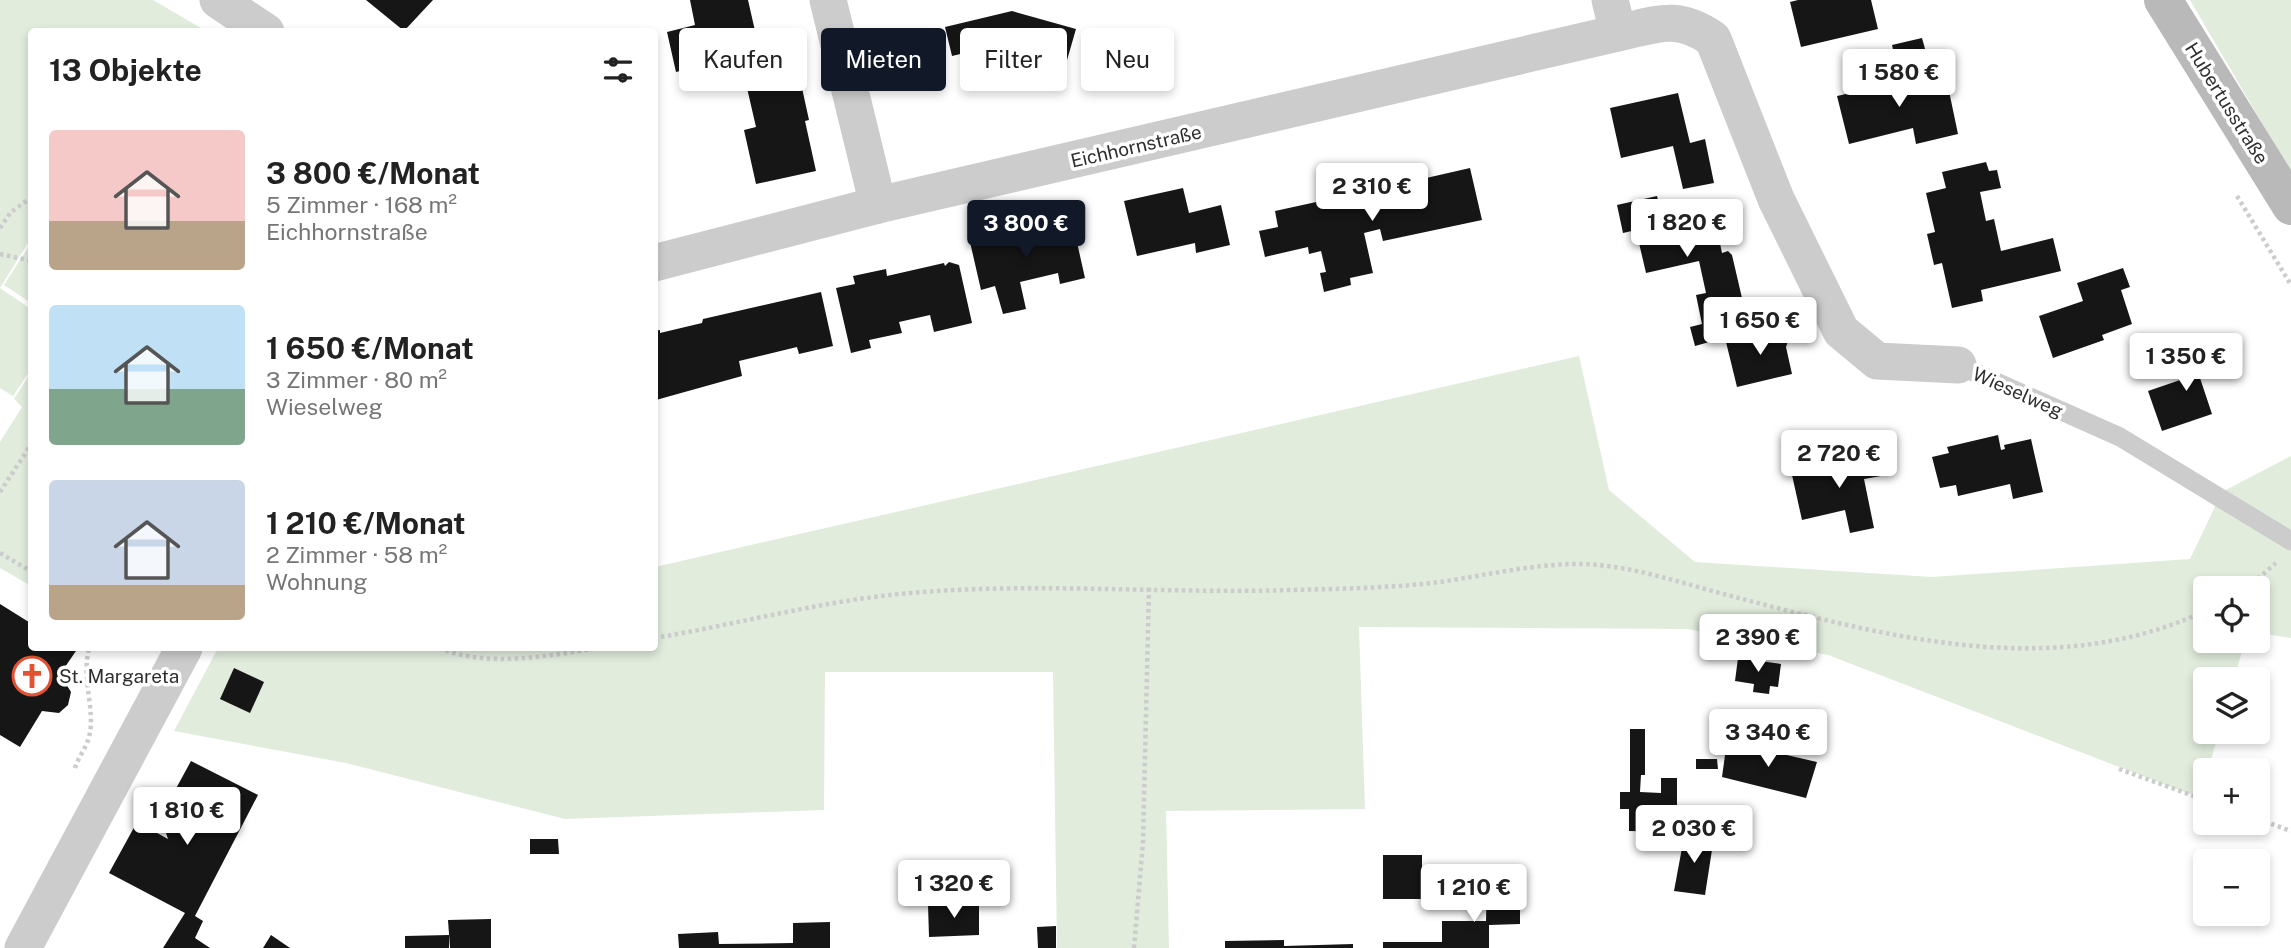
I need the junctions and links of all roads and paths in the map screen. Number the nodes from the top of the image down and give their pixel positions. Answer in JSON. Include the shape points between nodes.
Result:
{"nodes":[{"id":1,"x":218,"y":0,"type":"edge"},
{"id":2,"x":828,"y":0,"type":"edge"},
{"id":3,"x":2163,"y":0,"type":"edge"},
{"id":4,"x":1614,"y":16,"type":"edge"},
{"id":5,"x":261,"y":28,"type":"edge"},
{"id":6,"x":28,"y":200,"type":"edge"},
{"id":7,"x":878,"y":205,"type":"junction"},
{"id":8,"x":2291,"y":206,"type":"edge"},
{"id":9,"x":0,"y":228,"type":"edge"},
{"id":10,"x":0,"y":254,"type":"edge"},
{"id":11,"x":28,"y":260,"type":"edge"},
{"id":12,"x":658,"y":262,"type":"edge"},
{"id":13,"x":1958,"y":365,"type":"joint"},
{"id":14,"x":28,"y":449,"type":"edge"},
{"id":15,"x":0,"y":492,"type":"edge"},
{"id":16,"x":2286,"y":549,"type":"edge"},
{"id":17,"x":0,"y":553,"type":"edge"},
{"id":18,"x":28,"y":570,"type":"edge"},
{"id":19,"x":2259,"y":576,"type":"edge"},
{"id":20,"x":1149,"y":588,"type":"junction"},
{"id":21,"x":2193,"y":615,"type":"edge"},
{"id":22,"x":658,"y":637,"type":"edge"},
{"id":23,"x":88,"y":651,"type":"edge"},
{"id":24,"x":182,"y":651,"type":"edge"},
{"id":25,"x":446,"y":651,"type":"edge"},
{"id":26,"x":574,"y":651,"type":"edge"},
{"id":27,"x":2119,"y":769,"type":"dead end"},
{"id":28,"x":2193,"y":796,"type":"edge"},
{"id":29,"x":97,"y":805,"type":"junction"},
{"id":30,"x":2270,"y":823,"type":"edge"},
{"id":31,"x":2291,"y":831,"type":"edge"},
{"id":32,"x":23,"y":948,"type":"edge"},
{"id":33,"x":1134,"y":948,"type":"edge"}],
"edges":[{"from":1,"to":5,"type":"street"},
{"from":2,"to":7,"type":"street"},
{"from":3,"to":8,"type":"main road","name":"Hubertusstraße"},
{"from":4,"to":7,"type":"street","name":"Eichhornstraße"},
{"from":4,"to":13,"type":"street","name":"Wieselweg","via":[[1694,26],[1713,40],[1776,199],[1841,331],[1877,361]]},
{"from":6,"to":9,"type":"path"},
{"from":7,"to":12,"type":"street","name":"Eichhornstraße"},
{"from":10,"to":11,"type":"path"},
{"from":13,"to":16,"type":"lane","name":"Wieselweg","via":[[2120,437]]},
{"from":14,"to":15,"type":"path"},
{"from":16,"to":19,"type":"path"},
{"from":17,"to":18,"type":"path"},
{"from":20,"to":21,"type":"path","via":[[1287,590],[1432,583],[1577,564],[1635,571],[1859,630],[1944,643],[2025,648],[2126,640]]},
{"from":20,"to":22,"type":"path","via":[[909,593]]},
{"from":20,"to":33,"type":"path","via":[[1143,842]]},
{"from":23,"to":29,"type":"path","via":[[84,672],[89,738],[69,787]]},
{"from":24,"to":29,"type":"street"},
{"from":25,"to":26,"type":"path","via":[[482,659]]},
{"from":27,"to":28,"type":"path"},
{"from":29,"to":32,"type":"street"},
{"from":30,"to":31,"type":"path"}]}
